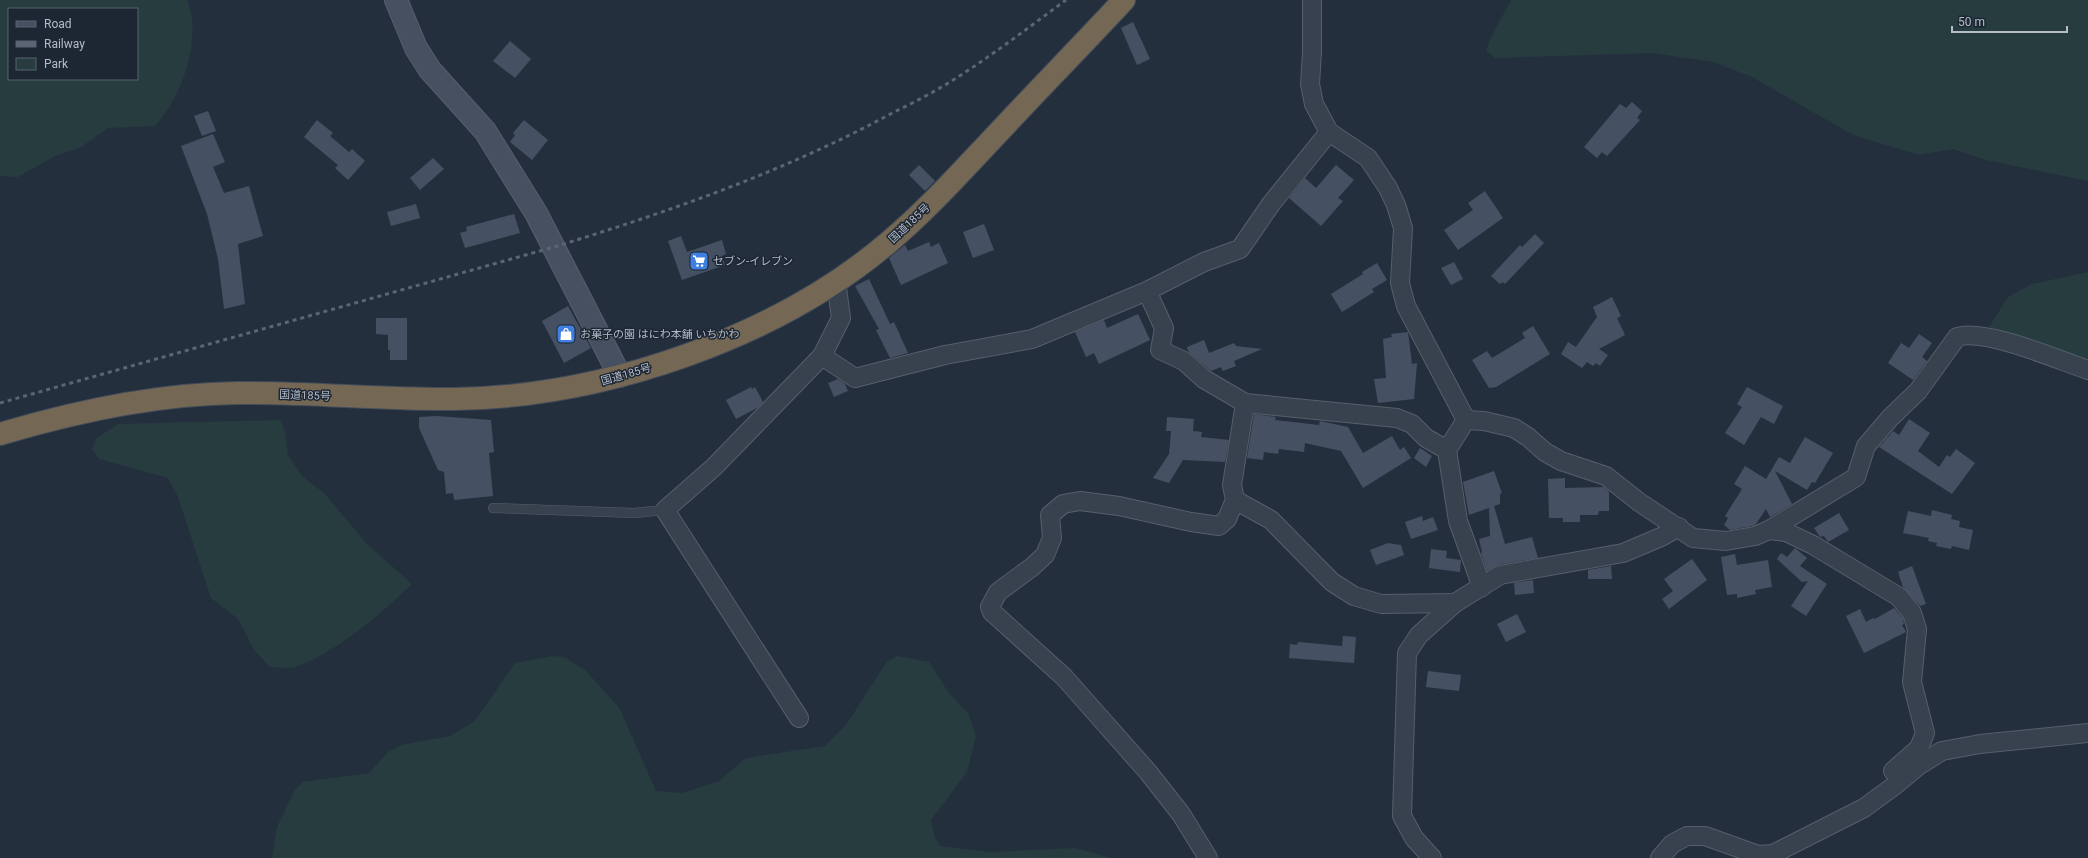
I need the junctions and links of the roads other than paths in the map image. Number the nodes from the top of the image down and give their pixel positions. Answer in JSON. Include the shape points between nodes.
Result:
{"nodes":[{"id":1,"x":396,"y":0,"type":"edge"},
{"id":2,"x":1124,"y":0,"type":"edge"},
{"id":3,"x":1312,"y":0,"type":"edge"},
{"id":4,"x":1329,"y":132,"type":"junction"},
{"id":5,"x":836,"y":281,"type":"junction"},
{"id":6,"x":1146,"y":291,"type":"junction"},
{"id":7,"x":822,"y":356,"type":"junction"},
{"id":8,"x":2088,"y":370,"type":"edge"},
{"id":9,"x":620,"y":376,"type":"junction"},
{"id":10,"x":1246,"y":402,"type":"junction"},
{"id":11,"x":1466,"y":420,"type":"junction"},
{"id":12,"x":0,"y":434,"type":"edge"},
{"id":13,"x":1447,"y":450,"type":"junction"},
{"id":14,"x":1235,"y":500,"type":"junction"},
{"id":15,"x":493,"y":508,"type":"dead end"},
{"id":16,"x":665,"y":510,"type":"junction"},
{"id":17,"x":1679,"y":527,"type":"junction"},
{"id":18,"x":1769,"y":530,"type":"junction"},
{"id":19,"x":1482,"y":587,"type":"junction"},
{"id":20,"x":1456,"y":603,"type":"junction"},
{"id":21,"x":799,"y":718,"type":"dead end"},
{"id":22,"x":2088,"y":733,"type":"edge"},
{"id":23,"x":1894,"y":786,"type":"junction"},
{"id":24,"x":1208,"y":858,"type":"edge"},
{"id":25,"x":1432,"y":858,"type":"edge"},
{"id":26,"x":1660,"y":858,"type":"edge"}],
"edges":[{"from":1,"to":9,"type":"street","via":[[416,48],[430,70],[485,131],[536,213]]},
{"from":2,"to":5,"type":"highway","name":"国道185号","via":[[950,184],[888,243]]},
{"from":3,"to":4,"type":"street","via":[[1310,84],[1314,104]]},
{"from":4,"to":6,"type":"street","via":[[1271,204],[1240,249],[1204,262]]},
{"from":4,"to":11,"type":"street","via":[[1368,158],[1388,188],[1403,228],[1400,283],[1406,306]]},
{"from":5,"to":7,"type":"street","via":[[841,318]]},
{"from":5,"to":9,"type":"highway","name":"国道185号","via":[[803,303],[745,331],[694,352]]},
{"from":6,"to":7,"type":"street","via":[[1032,339],[945,355],[855,378]]},
{"from":6,"to":10,"type":"street","via":[[1164,328],[1160,350],[1184,361],[1204,379]]},
{"from":7,"to":16,"type":"street","via":[[714,467]]},
{"from":8,"to":18,"type":"street","via":[[1995,339],[1964,335],[1957,337],[1918,391],[1866,446],[1856,478]]},
{"from":9,"to":12,"type":"highway","name":"国道185号","via":[[542,392],[488,398],[237,393],[174,396],[106,406]]},
{"from":10,"to":13,"type":"street","via":[[1397,418],[1412,424],[1426,438]]},
{"from":10,"to":14,"type":"street","via":[[1232,484]]},
{"from":11,"to":13,"type":"street"},
{"from":11,"to":17,"type":"street","via":[[1514,428],[1561,461],[1606,476],[1639,502]]},
{"from":13,"to":19,"type":"street","via":[[1458,521]]},
{"from":14,"to":20,"type":"street","via":[[1271,520],[1332,582],[1354,596],[1381,604]]},
{"from":14,"to":24,"type":"street","via":[[1228,519],[1219,526],[1119,506],[1080,501],[1063,504],[1050,515],[1052,538],[1045,555],[998,592],[990,607],[992,612],[1064,677],[1143,766],[1181,814]]},
{"from":15,"to":16,"type":"lane","via":[[634,513]]},
{"from":16,"to":21,"type":"street"},
{"from":17,"to":18,"type":"street","via":[[1693,538],[1726,541],[1755,536]]},
{"from":17,"to":19,"type":"street","via":[[1623,553],[1500,576]]},
{"from":18,"to":23,"type":"street","via":[[1786,532],[1813,545],[1898,597],[1912,613],[1917,629],[1912,682],[1924,733],[1919,748],[1892,772]]},
{"from":19,"to":20,"type":"street"},
{"from":20,"to":25,"type":"street","via":[[1419,635],[1407,653],[1402,816],[1414,838]]},
{"from":22,"to":23,"type":"street","via":[[1980,744],[1942,751],[1918,766]]},
{"from":23,"to":26,"type":"street","via":[[1864,808],[1773,854],[1758,855],[1705,836],[1687,836],[1672,844]]}]}
